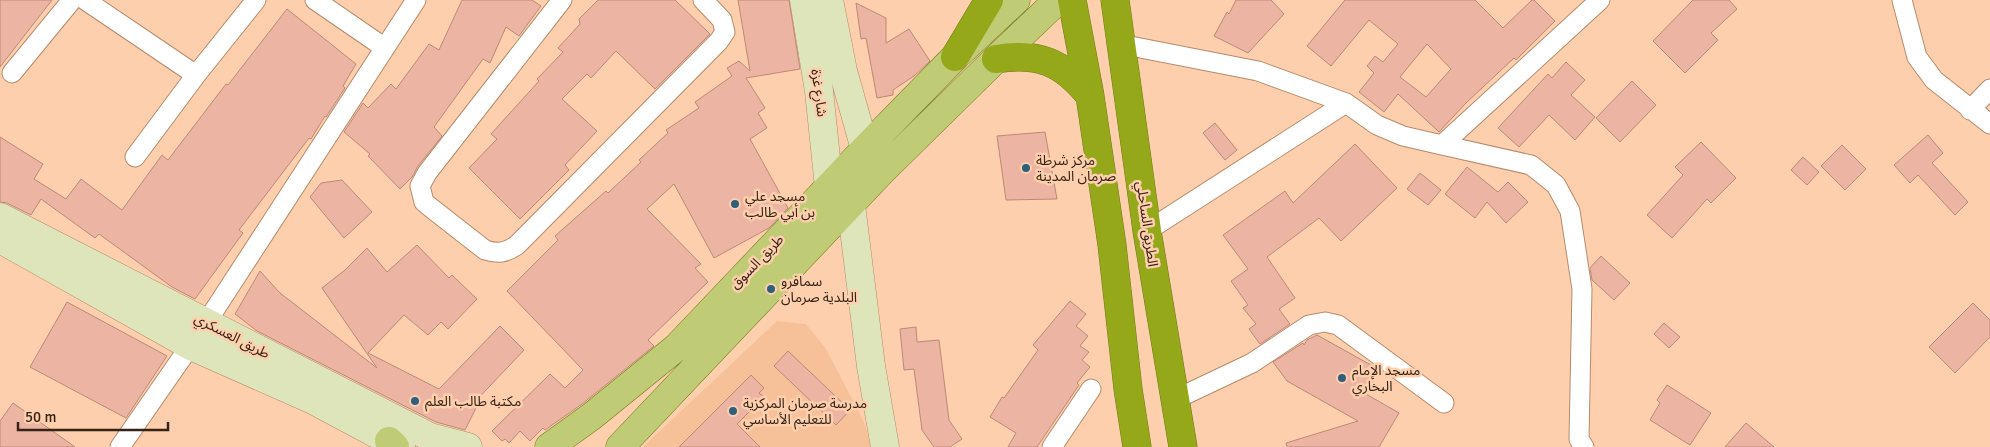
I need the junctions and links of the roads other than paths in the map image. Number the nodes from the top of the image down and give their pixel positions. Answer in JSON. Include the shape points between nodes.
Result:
{"nodes":[{"id":1,"x":72,"y":0,"type":"edge"},
{"id":2,"x":85,"y":0,"type":"edge"},
{"id":3,"x":256,"y":0,"type":"edge"},
{"id":4,"x":315,"y":0,"type":"edge"},
{"id":5,"x":416,"y":0,"type":"edge"},
{"id":6,"x":562,"y":0,"type":"edge"},
{"id":7,"x":703,"y":0,"type":"edge"},
{"id":8,"x":804,"y":0,"type":"edge"},
{"id":9,"x":829,"y":0,"type":"edge"},
{"id":10,"x":989,"y":0,"type":"edge"},
{"id":11,"x":1016,"y":0,"type":"edge"},
{"id":12,"x":1058,"y":0,"type":"edge"},
{"id":13,"x":1072,"y":0,"type":"edge"},
{"id":14,"x":1115,"y":0,"type":"edge"},
{"id":15,"x":1600,"y":0,"type":"edge"},
{"id":16,"x":1902,"y":0,"type":"edge"},
{"id":17,"x":1120,"y":44,"type":"junction"},
{"id":18,"x":385,"y":48,"type":"junction"},
{"id":19,"x":955,"y":57,"type":"junction"},
{"id":20,"x":996,"y":59,"type":"junction"},
{"id":21,"x":12,"y":73,"type":"dead end"},
{"id":22,"x":196,"y":75,"type":"junction"},
{"id":23,"x":1990,"y":88,"type":"edge"},
{"id":24,"x":1090,"y":96,"type":"junction"},
{"id":25,"x":1346,"y":103,"type":"junction"},
{"id":26,"x":1970,"y":110,"type":"junction"},
{"id":27,"x":1990,"y":124,"type":"edge"},
{"id":28,"x":1442,"y":145,"type":"junction"},
{"id":29,"x":865,"y":149,"type":"junction"},
{"id":30,"x":135,"y":157,"type":"dead end"},
{"id":31,"x":881,"y":172,"type":"junction"},
{"id":32,"x":829,"y":187,"type":"junction"},
{"id":33,"x":851,"y":205,"type":"junction"},
{"id":34,"x":0,"y":217,"type":"edge"},
{"id":35,"x":1147,"y":231,"type":"junction"},
{"id":36,"x":0,"y":238,"type":"edge"},
{"id":37,"x":206,"y":323,"type":"junction"},
{"id":38,"x":191,"y":346,"type":"junction"},
{"id":39,"x":1091,"y":389,"type":"dead end"},
{"id":40,"x":1174,"y":400,"type":"junction"},
{"id":41,"x":1444,"y":403,"type":"dead end"},
{"id":42,"x":395,"y":445,"type":"edge"},
{"id":43,"x":120,"y":447,"type":"edge"},
{"id":44,"x":468,"y":447,"type":"edge"},
{"id":45,"x":549,"y":447,"type":"edge"},
{"id":46,"x":620,"y":447,"type":"edge"},
{"id":47,"x":885,"y":447,"type":"edge"},
{"id":48,"x":1052,"y":447,"type":"edge"},
{"id":49,"x":1137,"y":447,"type":"edge"},
{"id":50,"x":1183,"y":447,"type":"edge"},
{"id":51,"x":1584,"y":447,"type":"edge"}],
"edges":[{"from":1,"to":21,"type":"street"},
{"from":2,"to":22,"type":"street"},
{"from":3,"to":22,"type":"street"},
{"from":4,"to":18,"type":"street"},
{"from":5,"to":18,"type":"street"},
{"from":6,"to":7,"type":"street","via":[[420,186],[424,202],[485,250],[494,253],[502,253],[517,244],[720,41],[725,32],[722,20]]},
{"from":8,"to":32,"type":"street","name":"شارع غزة","via":[[819,91]]},
{"from":9,"to":29,"type":"street","name":"شارع غزة","via":[[843,72]]},
{"from":10,"to":19,"type":"highway"},
{"from":11,"to":19,"type":"main road","name":"طريق السوق"},
{"from":12,"to":20,"type":"main road","name":"طريق السوق"},
{"from":13,"to":24,"type":"highway"},
{"from":14,"to":17,"type":"highway","name":"الطريق الساحلي"},
{"from":15,"to":28,"type":"street"},
{"from":16,"to":26,"type":"street","via":[[1917,57],[1934,80]]},
{"from":17,"to":25,"type":"street","via":[[1258,71]]},
{"from":17,"to":35,"type":"highway","name":"الطريق الساحلي"},
{"from":18,"to":37,"type":"street"},
{"from":19,"to":29,"type":"main road","name":"طريق السوق"},
{"from":20,"to":24,"type":"highway","via":[[1017,55],[1045,60],[1076,78]]},
{"from":20,"to":31,"type":"main road","name":"طريق السوق"},
{"from":22,"to":30,"type":"street"},
{"from":23,"to":26,"type":"street"},
{"from":24,"to":49,"type":"highway"},
{"from":25,"to":28,"type":"street","via":[[1377,126]]},
{"from":25,"to":35,"type":"street"},
{"from":26,"to":27,"type":"street"},
{"from":28,"to":51,"type":"street","via":[[1531,165],[1556,185],[1570,212],[1582,289],[1579,439]]},
{"from":29,"to":31,"type":"main road"},
{"from":29,"to":32,"type":"main road","name":"طريق السوق"},
{"from":31,"to":33,"type":"main road","name":"طريق السوق"},
{"from":32,"to":45,"type":"main road","name":"طريق السوق","via":[[676,347]]},
{"from":33,"to":46,"type":"main road","name":"طريق السوق"},
{"from":33,"to":47,"type":"street","via":[[870,366]]},
{"from":34,"to":37,"type":"street","name":"طريق العسكري"},
{"from":35,"to":40,"type":"highway","name":"الطريق الساحلي"},
{"from":36,"to":38,"type":"street","name":"طريق العسكري"},
{"from":37,"to":38,"type":"street"},
{"from":37,"to":44,"type":"street","name":"طريق العسكري","via":[[430,437]]},
{"from":38,"to":42,"type":"street","name":"طريق العسكري","via":[[313,400]]},
{"from":38,"to":43,"type":"street"},
{"from":39,"to":48,"type":"street"},
{"from":40,"to":41,"type":"street","via":[[1252,363],[1309,325],[1325,322],[1338,325]]},
{"from":40,"to":50,"type":"highway","name":"الطريق الساحلي"}]}
